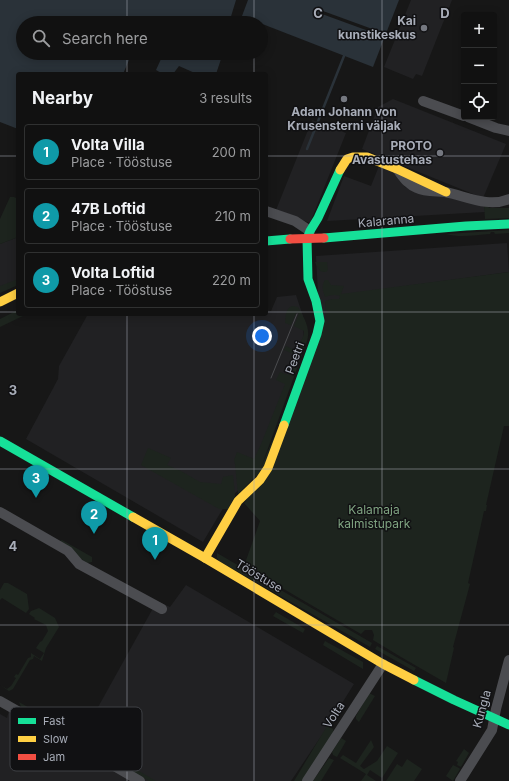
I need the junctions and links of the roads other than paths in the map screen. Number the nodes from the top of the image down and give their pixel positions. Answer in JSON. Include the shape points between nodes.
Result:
{"nodes":[{"id":1,"x":423,"y":100,"type":"dead end"},
{"id":2,"x":461,"y":115,"type":"edge"},
{"id":3,"x":476,"y":120,"type":"edge"},
{"id":4,"x":509,"y":131,"type":"edge"},
{"id":5,"x":397,"y":169,"type":"joint"},
{"id":6,"x":509,"y":199,"type":"edge"},
{"id":7,"x":268,"y":212,"type":"edge"},
{"id":8,"x":509,"y":224,"type":"edge"},
{"id":9,"x":310,"y":231,"type":"junction"},
{"id":10,"x":268,"y":241,"type":"edge"},
{"id":11,"x":16,"y":294,"type":"edge"},
{"id":12,"x":0,"y":302,"type":"edge"},
{"id":13,"x":0,"y":442,"type":"edge"},
{"id":14,"x":0,"y":512,"type":"edge"},
{"id":15,"x":205,"y":558,"type":"junction"},
{"id":16,"x":162,"y":610,"type":"dead end"},
{"id":17,"x":509,"y":660,"type":"edge"},
{"id":18,"x":383,"y":664,"type":"junction"},
{"id":19,"x":0,"y":701,"type":"edge"},
{"id":20,"x":11,"y":707,"type":"edge"},
{"id":21,"x":494,"y":718,"type":"junction"},
{"id":22,"x":509,"y":725,"type":"edge"},
{"id":23,"x":123,"y":771,"type":"edge"},
{"id":24,"x":140,"y":781,"type":"edge"},
{"id":25,"x":307,"y":781,"type":"edge"},
{"id":26,"x":460,"y":781,"type":"edge"}],
"edges":[{"from":1,"to":2,"type":"street"},
{"from":3,"to":4,"type":"street"},
{"from":5,"to":6,"type":"street","via":[[407,183],[419,189],[446,192],[476,201]]},
{"from":5,"to":9,"type":"street","name":"Peetri","via":[[367,157],[347,159]]},
{"from":7,"to":9,"type":"street","via":[[295,221]]},
{"from":8,"to":10,"type":"street","name":"Kalaranna","bridge":true},
{"from":9,"to":15,"type":"street","name":"Peetri","via":[[307,239],[308,279],[320,321],[317,334],[268,468],[260,480],[238,501]]},
{"from":11,"to":12,"type":"street"},
{"from":13,"to":15,"type":"street","name":"Tööstuse"},
{"from":14,"to":16,"type":"street","via":[[68,551],[79,564]]},
{"from":15,"to":18,"type":"street","name":"Tööstuse"},
{"from":17,"to":21,"type":"street","name":"Kungla"},
{"from":18,"to":21,"type":"street","name":"Tööstuse"},
{"from":18,"to":25,"type":"street","name":"Volta"},
{"from":19,"to":20,"type":"street"},
{"from":21,"to":22,"type":"street","name":"Tööstuse"},
{"from":21,"to":26,"type":"street","name":"Kungla","via":[[492,730]]},
{"from":23,"to":24,"type":"street"}]}
